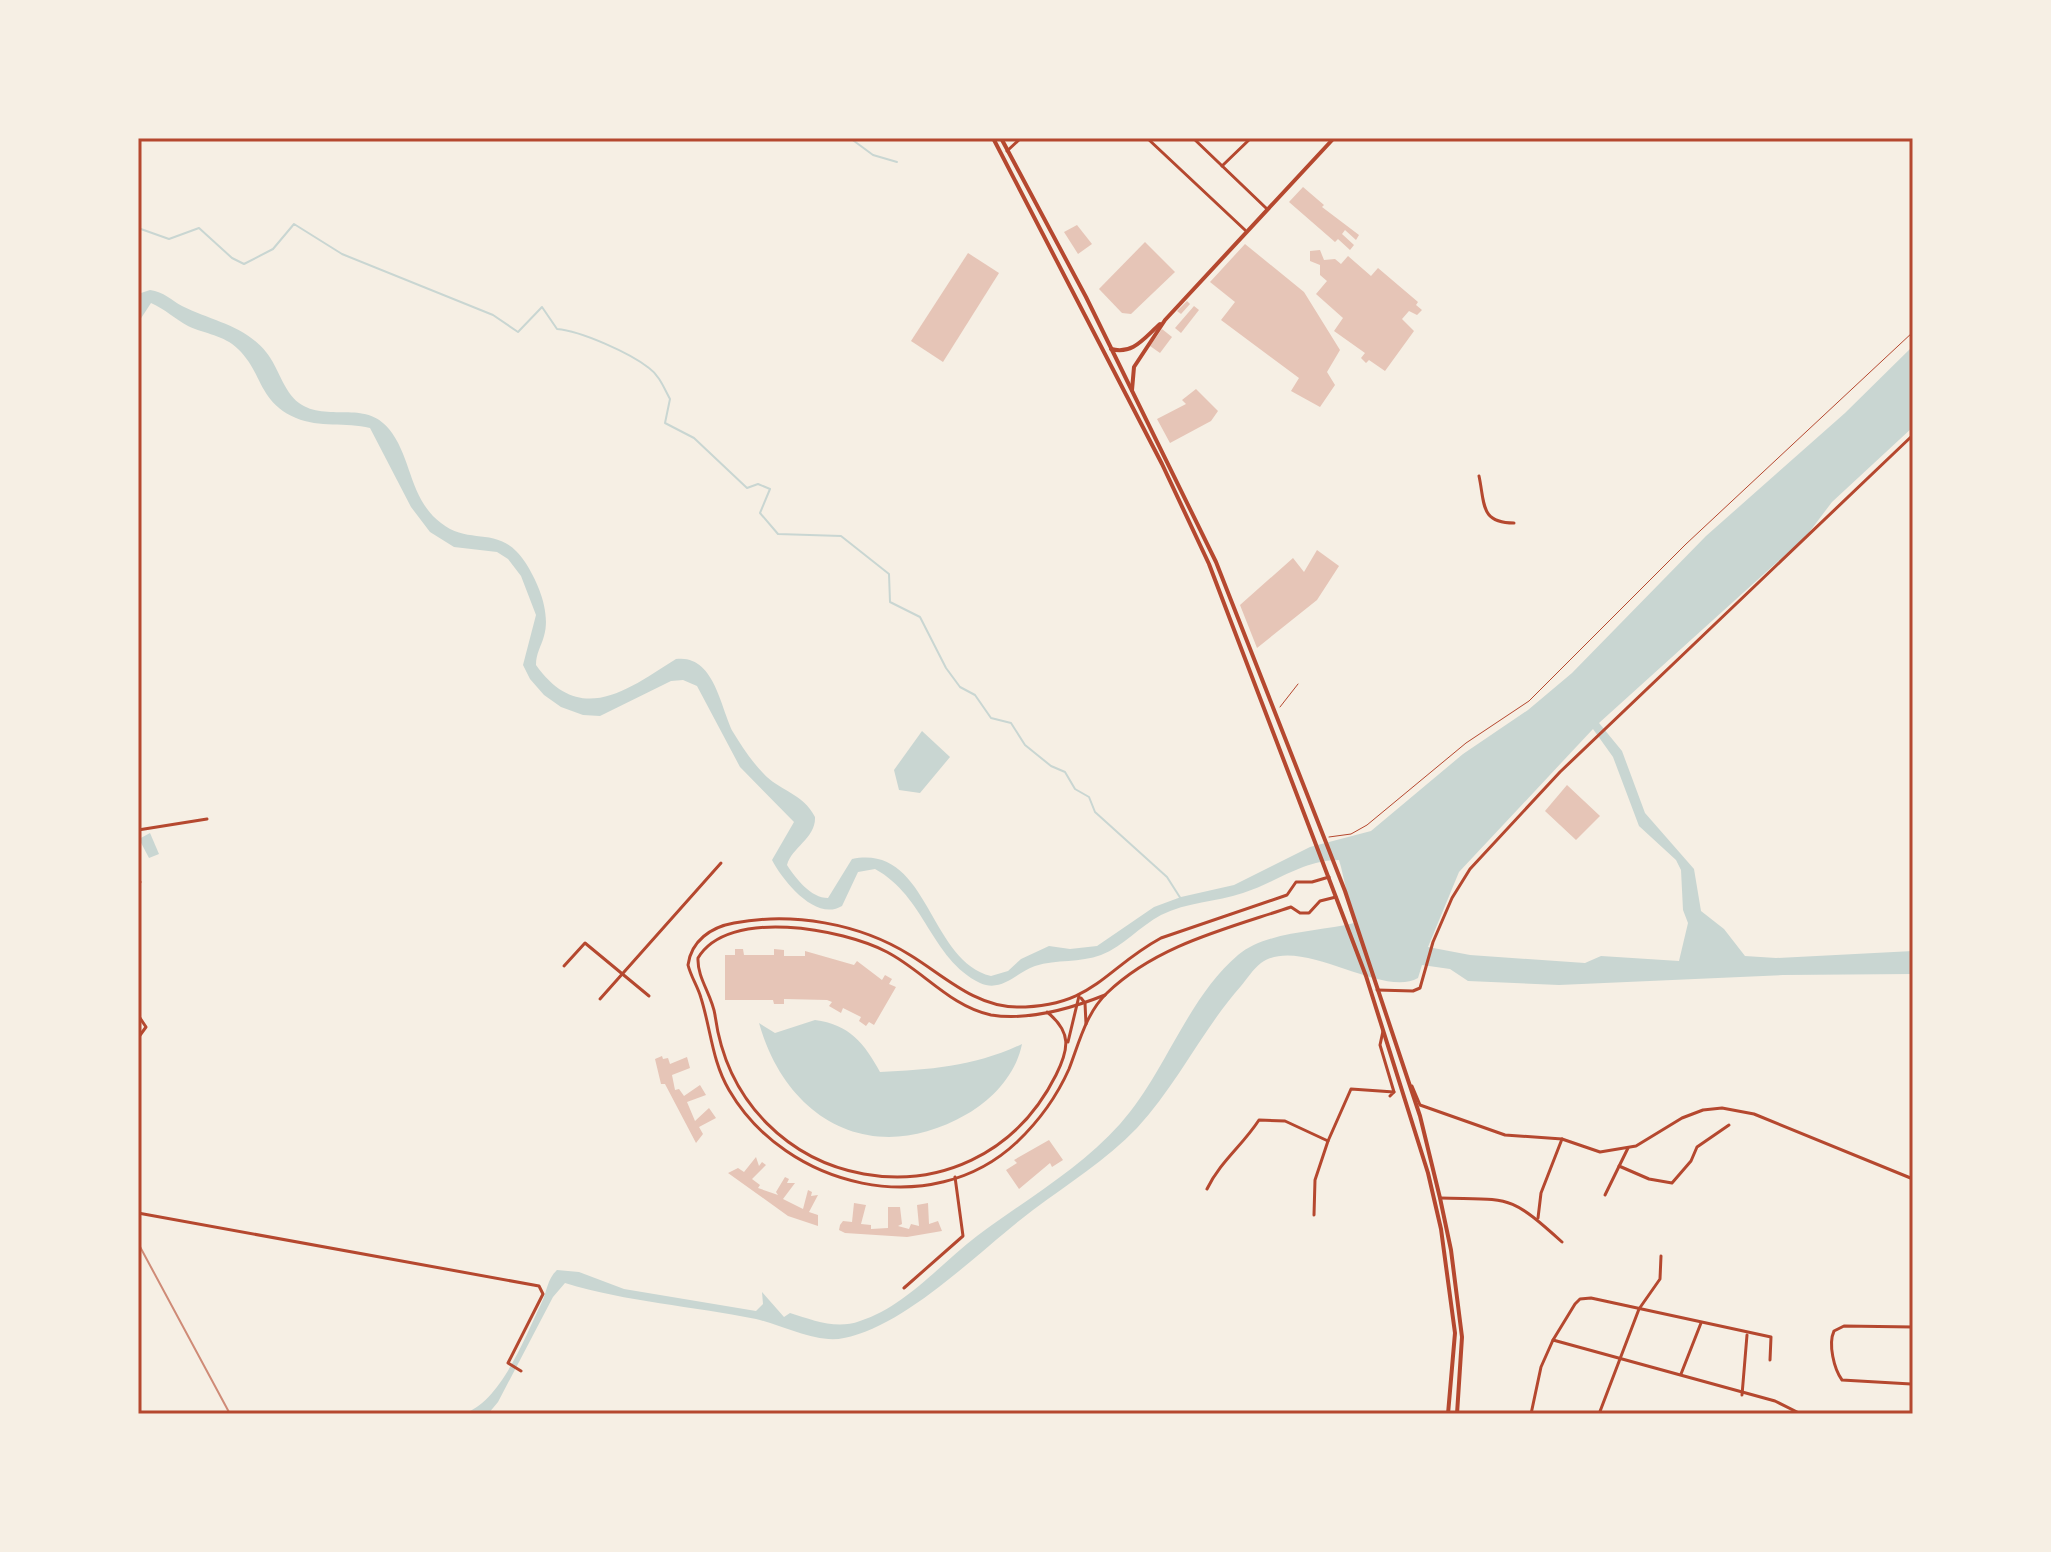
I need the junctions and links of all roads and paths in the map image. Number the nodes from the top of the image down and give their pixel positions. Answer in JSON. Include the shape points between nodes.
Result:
{"nodes":[{"id":1,"x":993,"y":138,"type":"edge"},
{"id":2,"x":1001,"y":138,"type":"edge"},
{"id":3,"x":1021,"y":138,"type":"edge"},
{"id":4,"x":1147,"y":138,"type":"edge"},
{"id":5,"x":1193,"y":138,"type":"edge"},
{"id":6,"x":1334,"y":138,"type":"edge"},
{"id":7,"x":1247,"y":139,"type":"edge"},
{"id":8,"x":1007,"y":151,"type":"junction"},
{"id":9,"x":1222,"y":166,"type":"junction"},
{"id":10,"x":1266,"y":208,"type":"junction"},
{"id":11,"x":1245,"y":230,"type":"junction"},
{"id":12,"x":1165,"y":320,"type":"junction"},
{"id":13,"x":1913,"y":332,"type":"edge"},
{"id":14,"x":1110,"y":349,"type":"junction"},
{"id":15,"x":1132,"y":390,"type":"junction"},
{"id":16,"x":1913,"y":435,"type":"edge"},
{"id":17,"x":1479,"y":476,"type":"dead end"},
{"id":18,"x":1514,"y":523,"type":"dead end"},
{"id":19,"x":1216,"y":562,"type":"junction"},
{"id":20,"x":1209,"y":564,"type":"junction"},
{"id":21,"x":1298,"y":684,"type":"dead end"},
{"id":22,"x":1278,"y":710,"type":"dead end"},
{"id":23,"x":207,"y":819,"type":"dead end"},
{"id":24,"x":138,"y":830,"type":"edge"},
{"id":25,"x":1327,"y":837,"type":"dead end"},
{"id":26,"x":721,"y":863,"type":"dead end"},
{"id":27,"x":1329,"y":877,"type":"junction"},
{"id":28,"x":1336,"y":897,"type":"junction"},
{"id":29,"x":766,"y":918,"type":"junction"},
{"id":30,"x":769,"y":928,"type":"junction"},
{"id":31,"x":702,"y":938,"type":"junction"},
{"id":32,"x":707,"y":945,"type":"junction"},
{"id":33,"x":907,"y":953,"type":"junction"},
{"id":34,"x":902,"y":961,"type":"junction"},
{"id":35,"x":564,"y":966,"type":"dead end"},
{"id":36,"x":623,"y":973,"type":"junction"},
{"id":37,"x":1377,"y":990,"type":"junction"},
{"id":38,"x":1105,"y":995,"type":"junction"},
{"id":39,"x":649,"y":996,"type":"dead end"},
{"id":40,"x":1079,"y":996,"type":"junction"},
{"id":41,"x":600,"y":999,"type":"dead end"},
{"id":42,"x":1085,"y":1003,"type":"junction"},
{"id":43,"x":1076,"y":1004,"type":"junction"},
{"id":44,"x":714,"y":1006,"type":"junction"},
{"id":45,"x":704,"y":1009,"type":"junction"},
{"id":46,"x":1047,"y":1012,"type":"junction"},
{"id":47,"x":138,"y":1015,"type":"edge"},
{"id":48,"x":1387,"y":1017,"type":"junction"},
{"id":49,"x":1086,"y":1024,"type":"junction"},
{"id":50,"x":1384,"y":1029,"type":"junction"},
{"id":51,"x":138,"y":1038,"type":"edge"},
{"id":52,"x":1068,"y":1042,"type":"junction"},
{"id":53,"x":1394,"y":1092,"type":"junction"},
{"id":54,"x":1390,"y":1096,"type":"dead end"},
{"id":55,"x":1729,"y":1125,"type":"dead end"},
{"id":56,"x":1562,"y":1139,"type":"junction"},
{"id":57,"x":1328,"y":1141,"type":"junction"},
{"id":58,"x":1628,"y":1148,"type":"junction"},
{"id":59,"x":1619,"y":1166,"type":"junction"},
{"id":60,"x":955,"y":1177,"type":"junction"},
{"id":61,"x":1913,"y":1179,"type":"edge"},
{"id":62,"x":1207,"y":1189,"type":"dead end"},
{"id":63,"x":1605,"y":1195,"type":"dead end"},
{"id":64,"x":1440,"y":1198,"type":"junction"},
{"id":65,"x":138,"y":1213,"type":"edge"},
{"id":66,"x":1314,"y":1215,"type":"dead end"},
{"id":67,"x":1538,"y":1218,"type":"junction"},
{"id":68,"x":1562,"y":1242,"type":"dead end"},
{"id":69,"x":1661,"y":1256,"type":"dead end"},
{"id":70,"x":904,"y":1288,"type":"dead end"},
{"id":71,"x":1639,"y":1309,"type":"junction"},
{"id":72,"x":1701,"y":1323,"type":"junction"},
{"id":73,"x":1913,"y":1327,"type":"edge"},
{"id":74,"x":1747,"y":1333,"type":"junction"},
{"id":75,"x":1553,"y":1340,"type":"junction"},
{"id":76,"x":1620,"y":1356,"type":"junction"},
{"id":77,"x":1770,"y":1360,"type":"dead end"},
{"id":78,"x":520,"y":1370,"type":"dead end"},
{"id":79,"x":1681,"y":1374,"type":"junction"},
{"id":80,"x":1913,"y":1376,"type":"edge"},
{"id":81,"x":1912,"y":1384,"type":"edge"},
{"id":82,"x":1742,"y":1395,"type":"junction"},
{"id":83,"x":1448,"y":1414,"type":"edge"},
{"id":84,"x":1457,"y":1414,"type":"edge"},
{"id":85,"x":1531,"y":1414,"type":"edge"},
{"id":86,"x":1599,"y":1414,"type":"edge"},
{"id":87,"x":1801,"y":1414,"type":"edge"}],
"edges":[{"from":1,"to":20,"type":"main road"},
{"from":2,"to":8,"type":"main road"},
{"from":3,"to":8,"type":"street"},
{"from":4,"to":11,"type":"street"},
{"from":5,"to":9,"type":"street"},
{"from":6,"to":10,"type":"main road"},
{"from":7,"to":9,"type":"street"},
{"from":8,"to":14,"type":"main road"},
{"from":9,"to":10,"type":"street"},
{"from":10,"to":11,"type":"main road"},
{"from":11,"to":12,"type":"main road"},
{"from":12,"to":14,"type":"main road","via":[[1134,348]]},
{"from":12,"to":15,"type":"main road","via":[[1134,367]]},
{"from":13,"to":25,"type":"path","via":[[1686,544],[1529,701],[1466,743],[1367,825],[1351,834]]},
{"from":14,"to":15,"type":"main road"},
{"from":15,"to":19,"type":"main road"},
{"from":16,"to":37,"type":"street","via":[[1596,738],[1470,869],[1433,942],[1420,988]]},
{"from":17,"to":18,"type":"street","via":[[1489,516]]},
{"from":19,"to":20,"type":"main road"},
{"from":19,"to":37,"type":"main road","via":[[1336,867]]},
{"from":20,"to":27,"type":"main road"},
{"from":21,"to":22,"type":"path"},
{"from":23,"to":24,"type":"street"},
{"from":26,"to":36,"type":"street"},
{"from":27,"to":28,"type":"main road"},
{"from":27,"to":40,"type":"street","via":[[1296,882],[1287,895],[1161,938]]},
{"from":28,"to":38,"type":"street","via":[[1320,901],[1309,913],[1291,907],[1174,947]]},
{"from":28,"to":50,"type":"main road"},
{"from":29,"to":30,"type":"street"},
{"from":29,"to":31,"type":"street","via":[[724,925]]},
{"from":29,"to":33,"type":"street","via":[[850,928]]},
{"from":30,"to":32,"type":"street","via":[[730,931]]},
{"from":30,"to":34,"type":"street","via":[[840,935]]},
{"from":31,"to":32,"type":"street"},
{"from":31,"to":45,"type":"street","via":[[688,965]]},
{"from":32,"to":44,"type":"street","via":[[697,965]]},
{"from":33,"to":34,"type":"street"},
{"from":33,"to":40,"type":"street","via":[[957,987],[994,1003],[1031,1007]]},
{"from":34,"to":46,"type":"street","via":[[976,1010],[1009,1016]]},
{"from":35,"to":36,"type":"street","via":[[585,943]]},
{"from":36,"to":39,"type":"street"},
{"from":36,"to":41,"type":"street"},
{"from":37,"to":48,"type":"main road"},
{"from":38,"to":42,"type":"street"},
{"from":38,"to":49,"type":"street"},
{"from":40,"to":42,"type":"street"},
{"from":40,"to":43,"type":"street"},
{"from":42,"to":43,"type":"street"},
{"from":42,"to":49,"type":"street"},
{"from":43,"to":46,"type":"street"},
{"from":43,"to":52,"type":"street"},
{"from":44,"to":45,"type":"street"},
{"from":44,"to":52,"type":"street","via":[[718,1038],[733,1079],[764,1123],[824,1164],[881,1178],[936,1173],[1004,1141],[1045,1096]]},
{"from":45,"to":60,"type":"street","via":[[713,1052],[731,1093],[782,1149],[820,1172],[866,1185],[921,1186]]},
{"from":46,"to":52,"type":"street","via":[[1065,1030]]},
{"from":47,"to":51,"type":"street","via":[[146,1027]]},
{"from":48,"to":56,"type":"street","via":[[1420,1105],[1505,1135]]},
{"from":48,"to":64,"type":"main road"},
{"from":49,"to":60,"type":"street","via":[[1068,1072],[1032,1127],[996,1157]]},
{"from":50,"to":53,"type":"street","via":[[1380,1045]]},
{"from":50,"to":83,"type":"main road","via":[[1428,1173],[1448,1269],[1455,1333]]},
{"from":53,"to":54,"type":"street"},
{"from":53,"to":57,"type":"street","via":[[1351,1089]]},
{"from":55,"to":59,"type":"street","via":[[1697,1147],[1672,1183]]},
{"from":56,"to":58,"type":"street","via":[[1600,1152]]},
{"from":56,"to":67,"type":"street","via":[[1541,1193]]},
{"from":57,"to":62,"type":"street","via":[[1285,1121],[1259,1120],[1220,1164]]},
{"from":57,"to":66,"type":"street","via":[[1314,1186]]},
{"from":58,"to":59,"type":"street"},
{"from":58,"to":61,"type":"street","via":[[1682,1118],[1722,1108],[1754,1114]]},
{"from":59,"to":63,"type":"street"},
{"from":60,"to":70,"type":"street","via":[[963,1236]]},
{"from":64,"to":67,"type":"street","via":[[1496,1197]]},
{"from":64,"to":84,"type":"main road","via":[[1462,1337]]},
{"from":65,"to":78,"type":"street","via":[[539,1286],[543,1294],[510,1364]]},
{"from":67,"to":68,"type":"street"},
{"from":69,"to":71,"type":"street","via":[[1660,1279]]},
{"from":71,"to":72,"type":"street"},
{"from":71,"to":75,"type":"street","via":[[1580,1299]]},
{"from":71,"to":76,"type":"street"},
{"from":72,"to":74,"type":"street"},
{"from":72,"to":79,"type":"street"},
{"from":73,"to":81,"type":"street","via":[[1844,1326],[1830,1338],[1842,1380]]},
{"from":74,"to":77,"type":"street","via":[[1771,1337]]},
{"from":74,"to":82,"type":"street"},
{"from":75,"to":76,"type":"street"},
{"from":75,"to":85,"type":"street"},
{"from":76,"to":79,"type":"street"},
{"from":76,"to":86,"type":"street"},
{"from":79,"to":82,"type":"street"},
{"from":80,"to":81,"type":"street"},
{"from":82,"to":87,"type":"street","via":[[1775,1401]]}]}
